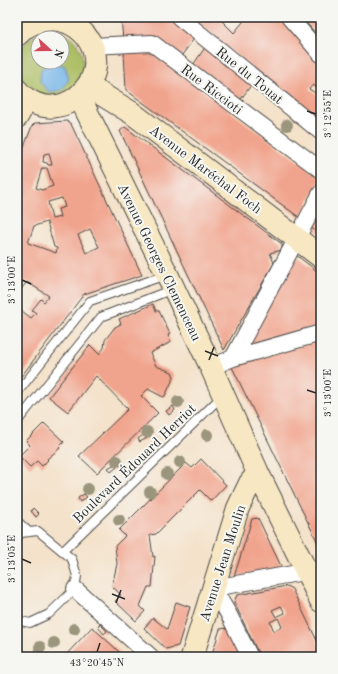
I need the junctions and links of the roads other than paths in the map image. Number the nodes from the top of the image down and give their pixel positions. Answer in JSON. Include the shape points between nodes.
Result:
{"nodes":[{"id":1,"x":179,"y":17,"type":"edge"},
{"id":2,"x":289,"y":17,"type":"edge"},
{"id":3,"x":44,"y":18,"type":"edge"},
{"id":4,"x":17,"y":35,"type":"edge"},
{"id":5,"x":92,"y":46,"type":"junction"},
{"id":6,"x":321,"y":54,"type":"edge"},
{"id":7,"x":84,"y":91,"type":"junction"},
{"id":8,"x":21,"y":105,"type":"edge"},
{"id":9,"x":321,"y":132,"type":"edge"},
{"id":10,"x":321,"y":170,"type":"edge"},
{"id":11,"x":321,"y":193,"type":"edge"},
{"id":12,"x":297,"y":238,"type":"junction"},
{"id":13,"x":321,"y":256,"type":"edge"},
{"id":14,"x":170,"y":281,"type":"junction"},
{"id":15,"x":321,"y":333,"type":"edge"},
{"id":16,"x":233,"y":358,"type":"junction"},
{"id":17,"x":211,"y":367,"type":"junction"},
{"id":18,"x":17,"y":393,"type":"edge"},
{"id":19,"x":223,"y":394,"type":"junction"},
{"id":20,"x":17,"y":422,"type":"edge"},
{"id":21,"x":258,"y":473,"type":"junction"},
{"id":22,"x":17,"y":521,"type":"edge"},
{"id":23,"x":29,"y":532,"type":"junction"},
{"id":24,"x":17,"y":538,"type":"edge"},
{"id":25,"x":63,"y":551,"type":"junction"},
{"id":26,"x":313,"y":571,"type":"edge"},
{"id":27,"x":213,"y":588,"type":"junction"},
{"id":28,"x":75,"y":589,"type":"junction"},
{"id":29,"x":321,"y":601,"type":"edge"},
{"id":30,"x":17,"y":620,"type":"edge"},
{"id":31,"x":151,"y":657,"type":"edge"},
{"id":32,"x":192,"y":657,"type":"edge"},
{"id":33,"x":250,"y":657,"type":"edge"}],
"edges":[{"from":1,"to":9,"type":"street","name":"Rue du Touat"},
{"from":2,"to":6,"type":"street"},
{"from":3,"to":4,"type":"main road","via":[[25,27]]},
{"from":3,"to":5,"type":"main road","via":[[66,21],[77,27],[86,35]]},
{"from":5,"to":7,"type":"main road","via":[[95,66],[93,77]]},
{"from":5,"to":10,"type":"street","name":"Rue Riccioti","via":[[152,43]]},
{"from":7,"to":8,"type":"main road","via":[[68,103],[56,106]]},
{"from":7,"to":12,"type":"main road","name":"Avenue Maréchal Foch","via":[[132,113]]},
{"from":7,"to":14,"type":"main road","name":"Avenue Georges Clemenceau"},
{"from":11,"to":12,"type":"street"},
{"from":12,"to":13,"type":"main road","name":"Avenue Maréchal Foch"},
{"from":12,"to":16,"type":"street"},
{"from":14,"to":17,"type":"main road","name":"Avenue Georges Clemenceau"},
{"from":14,"to":18,"type":"lane","via":[[90,301]]},
{"from":14,"to":20,"type":"lane","via":[[101,317]]},
{"from":15,"to":16,"type":"street"},
{"from":16,"to":17,"type":"street"},
{"from":17,"to":19,"type":"main road","name":"Avenue Georges Clemenceau"},
{"from":19,"to":21,"type":"main road","name":"Avenue Georges Clemenceau"},
{"from":19,"to":25,"type":"lane","name":"Boulevard Édouard Herriot"},
{"from":21,"to":26,"type":"main road","name":"Avenue Georges Clemenceau"},
{"from":21,"to":27,"type":"main road","name":"Avenue Jean Moulin","via":[[250,482],[238,508]]},
{"from":22,"to":23,"type":"lane"},
{"from":23,"to":24,"type":"lane","via":[[21,533]]},
{"from":23,"to":25,"type":"lane","via":[[38,531]]},
{"from":25,"to":28,"type":"lane","via":[[72,559],[76,569]]},
{"from":26,"to":27,"type":"street"},
{"from":26,"to":29,"type":"main road","name":"Avenue Georges Clemenceau"},
{"from":27,"to":32,"type":"main road","name":"Avenue Jean Moulin"},
{"from":27,"to":33,"type":"street"},
{"from":28,"to":30,"type":"lane","via":[[49,614],[30,623]]},
{"from":28,"to":31,"type":"street"}]}
